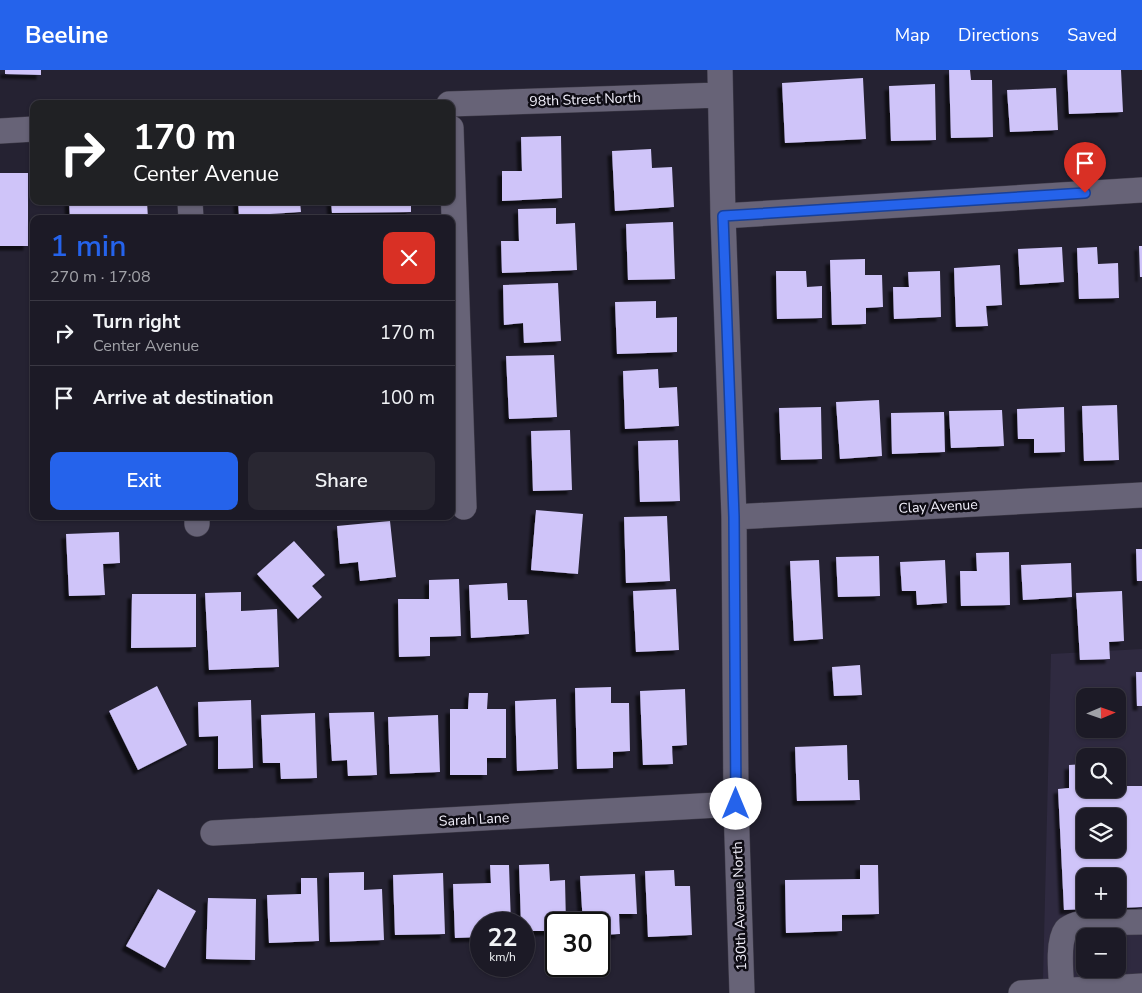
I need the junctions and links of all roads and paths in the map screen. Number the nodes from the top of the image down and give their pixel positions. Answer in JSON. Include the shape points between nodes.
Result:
{"nodes":[{"id":1,"x":720,"y":70,"type":"edge"},
{"id":2,"x":720,"y":94,"type":"junction"},
{"id":3,"x":455,"y":104,"type":"edge"},
{"id":4,"x":30,"y":129,"type":"edge"},
{"id":5,"x":0,"y":131,"type":"edge"},
{"id":6,"x":1142,"y":190,"type":"edge"},
{"id":7,"x":723,"y":216,"type":"junction"},
{"id":8,"x":455,"y":245,"type":"edge"},
{"id":9,"x":1142,"y":495,"type":"edge"},
{"id":10,"x":464,"y":507,"type":"dead end"},
{"id":11,"x":734,"y":517,"type":"junction"},
{"id":12,"x":736,"y":804,"type":"junction"},
{"id":13,"x":213,"y":833,"type":"dead end"},
{"id":14,"x":1142,"y":922,"type":"edge"},
{"id":15,"x":1142,"y":986,"type":"edge"},
{"id":16,"x":1062,"y":991,"type":"junction"},
{"id":17,"x":742,"y":993,"type":"edge"},
{"id":18,"x":1021,"y":993,"type":"edge"}],
"edges":[{"from":1,"to":2,"type":"street","name":"130th Avenue North"},
{"from":2,"to":3,"type":"street","name":"98th Street North"},
{"from":2,"to":7,"type":"street","name":"130th Avenue North"},
{"from":4,"to":5,"type":"street"},
{"from":6,"to":7,"type":"street"},
{"from":7,"to":11,"type":"street","name":"130th Avenue North"},
{"from":8,"to":10,"type":"street"},
{"from":9,"to":11,"type":"street","name":"Clay Avenue"},
{"from":11,"to":12,"type":"street","name":"130th Avenue North"},
{"from":12,"to":13,"type":"street","name":"Sarah Lane"},
{"from":12,"to":17,"type":"street","name":"130th Avenue North"},
{"from":14,"to":16,"type":"street","via":[[1081,923],[1066,930],[1061,947]]},
{"from":15,"to":16,"type":"street"},
{"from":16,"to":18,"type":"street"}]}
